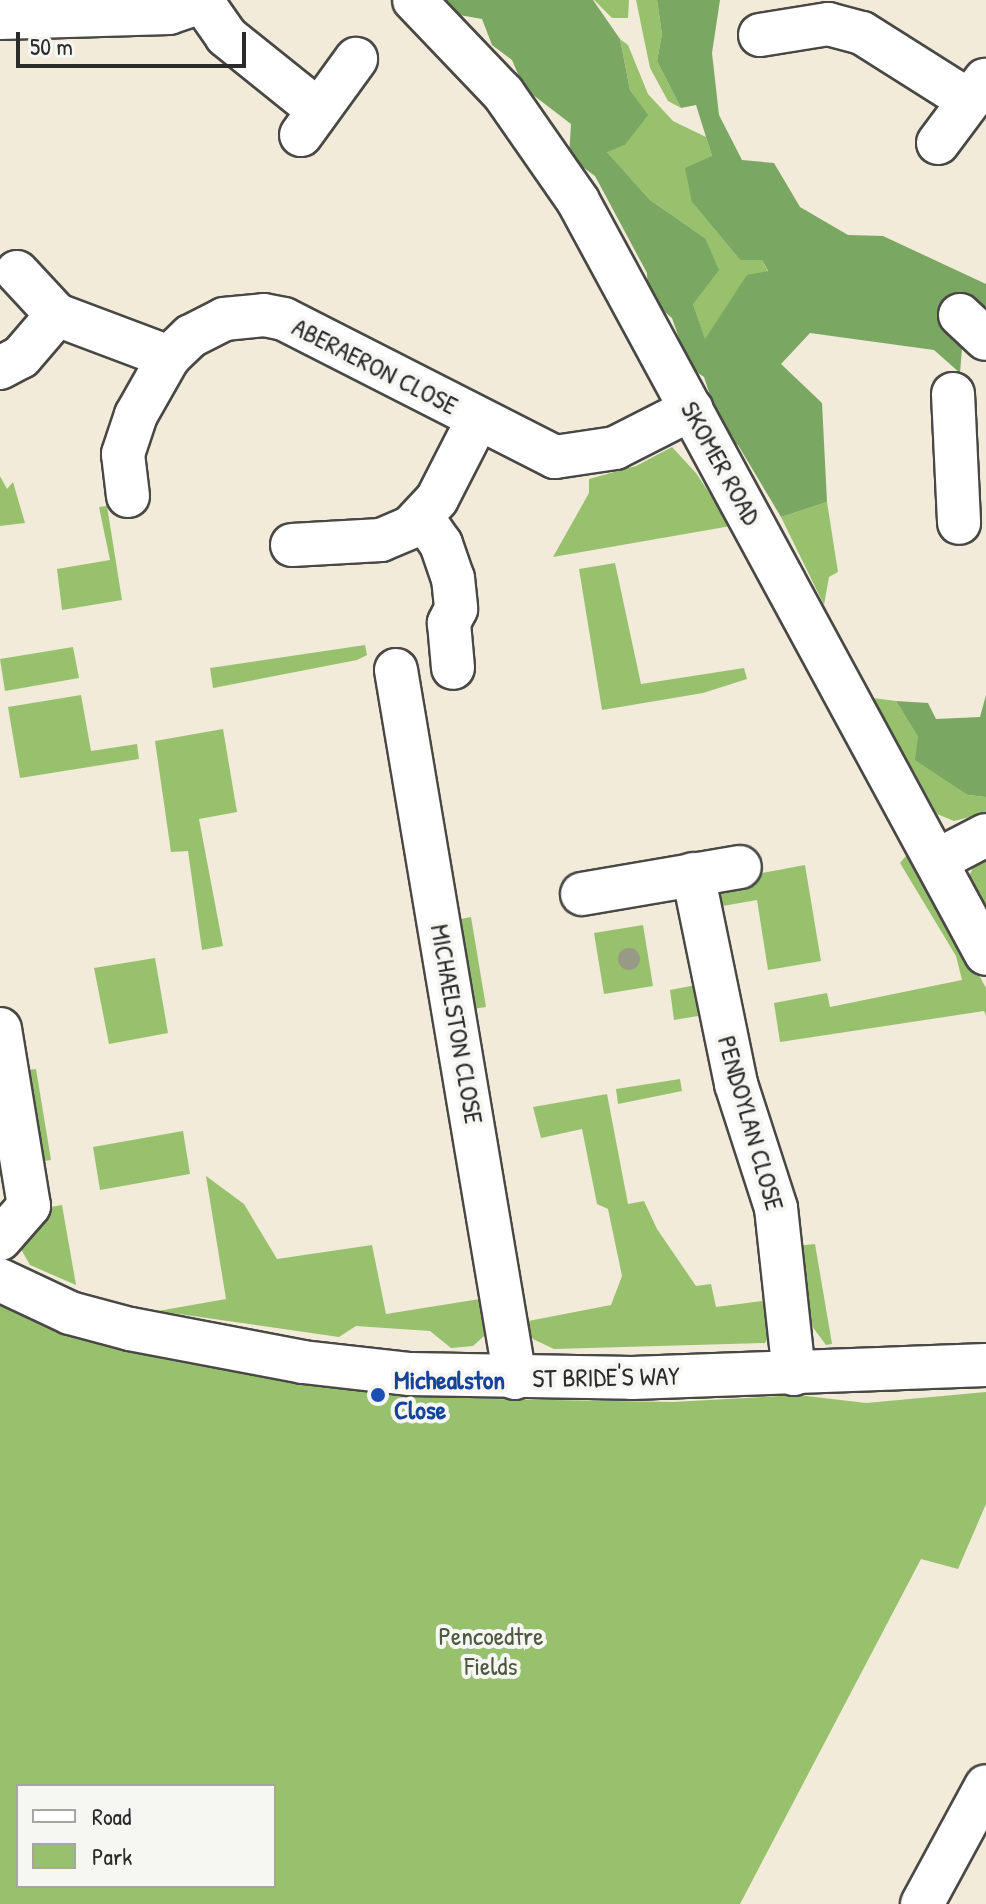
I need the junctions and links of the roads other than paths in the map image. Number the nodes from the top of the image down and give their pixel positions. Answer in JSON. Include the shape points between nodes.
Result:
{"nodes":[{"id":1,"x":414,"y":0,"type":"edge"},
{"id":2,"x":205,"y":2,"type":"edge"},
{"id":3,"x":0,"y":18,"type":"edge"},
{"id":4,"x":760,"y":35,"type":"dead end"},
{"id":5,"x":356,"y":59,"type":"dead end"},
{"id":6,"x":977,"y":90,"type":"edge"},
{"id":7,"x":938,"y":143,"type":"dead end"},
{"id":8,"x":17,"y":272,"type":"dead end"},
{"id":9,"x":57,"y":315,"type":"junction"},
{"id":10,"x":169,"y":357,"type":"junction"},
{"id":11,"x":0,"y":368,"type":"edge"},
{"id":12,"x":953,"y":394,"type":"dead end"},
{"id":13,"x":692,"y":409,"type":"junction"},
{"id":14,"x":478,"y":419,"type":"junction"},
{"id":15,"x":971,"y":474,"type":"edge"},
{"id":16,"x":128,"y":496,"type":"dead end"},
{"id":17,"x":422,"y":517,"type":"junction"},
{"id":18,"x":959,"y":523,"type":"dead end"},
{"id":19,"x":292,"y":545,"type":"dead end"},
{"id":20,"x":453,"y":668,"type":"dead end"},
{"id":21,"x":396,"y":670,"type":"dead end"},
{"id":22,"x":986,"y":835,"type":"edge"},
{"id":23,"x":936,"y":861,"type":"junction"},
{"id":24,"x":740,"y":867,"type":"dead end"},
{"id":25,"x":693,"y":874,"type":"junction"},
{"id":26,"x":582,"y":894,"type":"dead end"},
{"id":27,"x":986,"y":954,"type":"edge"},
{"id":28,"x":0,"y":1029,"type":"edge"},
{"id":29,"x":0,"y":1239,"type":"edge"},
{"id":30,"x":0,"y":1280,"type":"edge"},
{"id":31,"x":986,"y":1365,"type":"edge"},
{"id":32,"x":794,"y":1374,"type":"junction"},
{"id":33,"x":515,"y":1378,"type":"junction"},
{"id":34,"x":986,"y":1786,"type":"edge"},
{"id":35,"x":922,"y":1904,"type":"edge"}],
"edges":[{"from":1,"to":13,"type":"street","name":"SKOMER ROAD","via":[[453,36],[528,125],[578,201]]},
{"from":2,"to":3,"type":"street","via":[[169,13]]},
{"from":2,"to":5,"type":"street","via":[[226,36],[309,122]]},
{"from":4,"to":6,"type":"street","via":[[828,24],[862,33]]},
{"from":6,"to":7,"type":"street"},
{"from":8,"to":9,"type":"street"},
{"from":9,"to":10,"type":"street"},
{"from":9,"to":11,"type":"street","via":[[21,357]]},
{"from":10,"to":14,"type":"street","name":"ABERAERON CLOSE","via":[[206,326],[264,315],[307,329]]},
{"from":10,"to":16,"type":"street","via":[[136,415],[123,454]]},
{"from":12,"to":15,"type":"street"},
{"from":13,"to":14,"type":"street","name":"ABERAERON CLOSE","via":[[615,448],[570,458],[536,451]]},
{"from":13,"to":23,"type":"street","name":"SKOMER ROAD"},
{"from":14,"to":17,"type":"street"},
{"from":15,"to":18,"type":"street"},
{"from":17,"to":19,"type":"street","via":[[381,540]]},
{"from":17,"to":20,"type":"street","via":[[441,544],[453,578]]},
{"from":21,"to":33,"type":"street","name":"MICHAELSTON CLOSE"},
{"from":22,"to":23,"type":"street"},
{"from":23,"to":27,"type":"street","name":"SKOMER ROAD"},
{"from":24,"to":25,"type":"street"},
{"from":25,"to":26,"type":"street"},
{"from":25,"to":32,"type":"street","name":"PENDOYLAN CLOSE","via":[[736,1084],[776,1208]]},
{"from":28,"to":29,"type":"street","via":[[29,1206]]},
{"from":30,"to":33,"type":"street","name":"ST BRIDE'S WAY","via":[[70,1313],[183,1341],[358,1370]]},
{"from":31,"to":32,"type":"street","name":"ST BRIDE'S WAY"},
{"from":32,"to":33,"type":"street","name":"ST BRIDE'S WAY"},
{"from":34,"to":35,"type":"street"}]}
